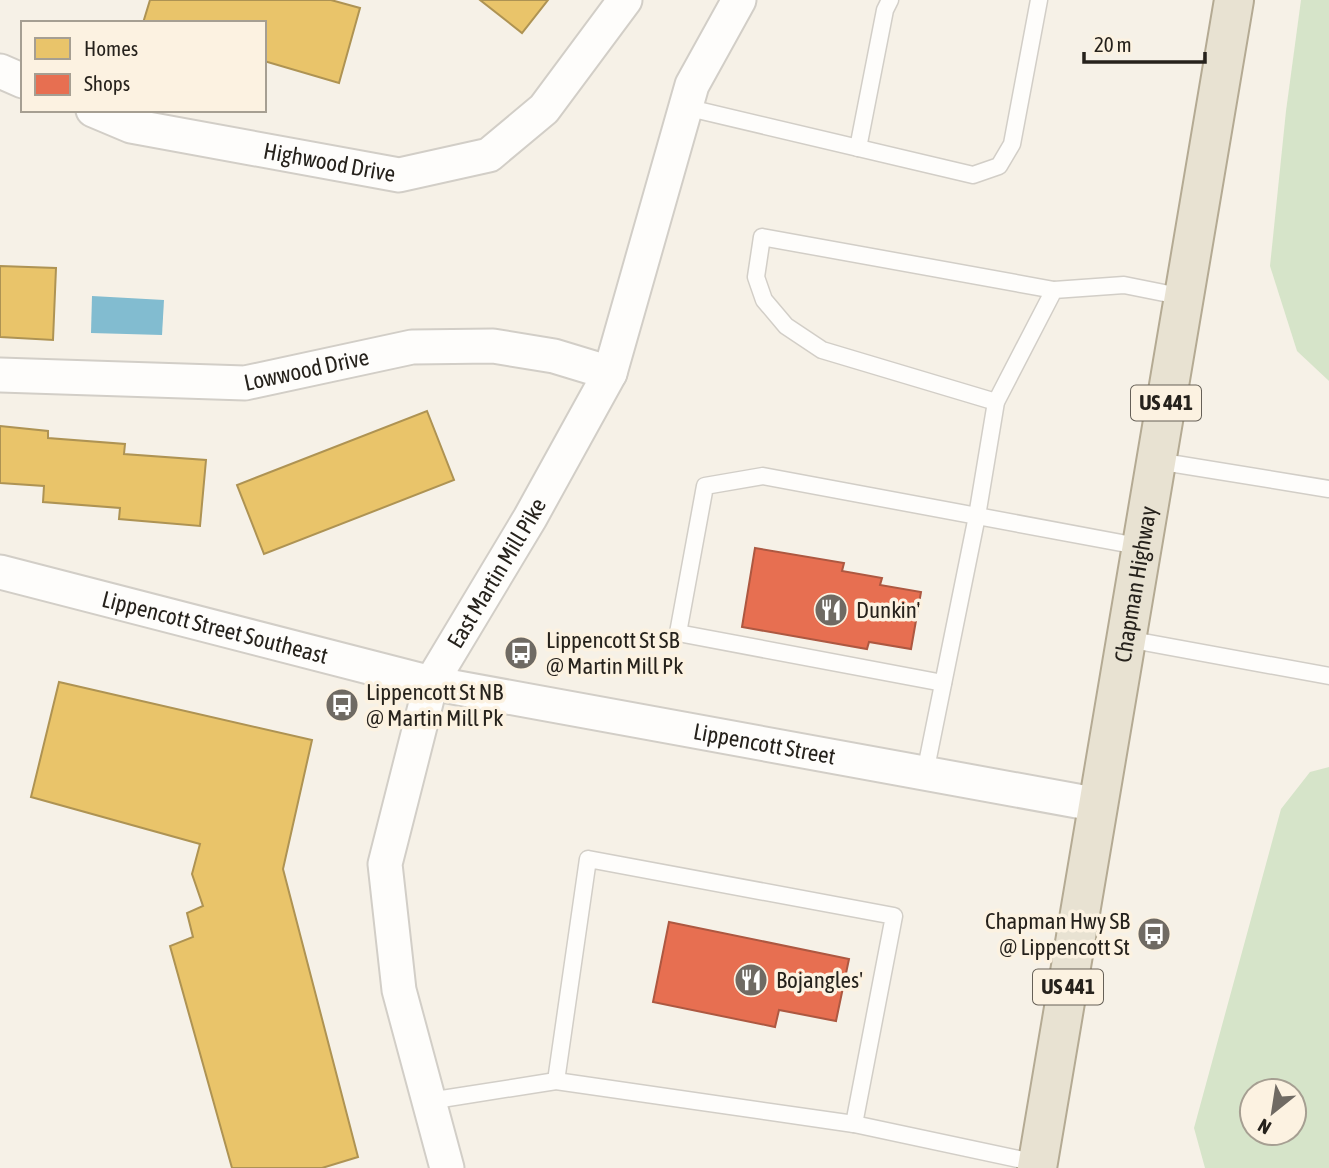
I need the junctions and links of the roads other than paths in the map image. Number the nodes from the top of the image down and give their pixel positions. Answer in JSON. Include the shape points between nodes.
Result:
{"nodes":[{"id":1,"x":625,"y":0,"type":"edge"},
{"id":2,"x":890,"y":0,"type":"edge"},
{"id":3,"x":1039,"y":0,"type":"edge"},
{"id":4,"x":1234,"y":0,"type":"edge"},
{"id":5,"x":731,"y":3,"type":"edge"},
{"id":6,"x":0,"y":71,"type":"edge"},
{"id":7,"x":21,"y":80,"type":"edge"},
{"id":8,"x":685,"y":107,"type":"junction"},
{"id":9,"x":98,"y":112,"type":"edge"},
{"id":10,"x":858,"y":148,"type":"junction"},
{"id":11,"x":1054,"y":290,"type":"junction"},
{"id":12,"x":1184,"y":297,"type":"junction"},
{"id":13,"x":610,"y":373,"type":"junction"},
{"id":14,"x":0,"y":375,"type":"edge"},
{"id":15,"x":996,"y":402,"type":"junction"},
{"id":16,"x":1157,"y":461,"type":"junction"},
{"id":17,"x":1329,"y":489,"type":"edge"},
{"id":18,"x":977,"y":516,"type":"junction"},
{"id":19,"x":1143,"y":547,"type":"junction"},
{"id":20,"x":0,"y":572,"type":"edge"},
{"id":21,"x":1127,"y":639,"type":"junction"},
{"id":22,"x":1329,"y":676,"type":"edge"},
{"id":23,"x":430,"y":683,"type":"junction"},
{"id":24,"x":943,"y":683,"type":"junction"},
{"id":25,"x":925,"y":773,"type":"junction"},
{"id":26,"x":1099,"y":805,"type":"junction"},
{"id":27,"x":556,"y":1081,"type":"junction"},
{"id":28,"x":429,"y":1101,"type":"junction"},
{"id":29,"x":854,"y":1124,"type":"junction"},
{"id":30,"x":1037,"y":1166,"type":"edge"},
{"id":31,"x":447,"y":1168,"type":"edge"}],
"edges":[{"from":1,"to":9,"type":"street","name":"Highwood Drive","via":[[544,109],[489,155],[399,175],[131,126]]},
{"from":2,"to":10,"type":"lane"},
{"from":3,"to":10,"type":"lane","via":[[1012,144],[999,166],[973,175]]},
{"from":4,"to":12,"type":"highway","name":"Chapman Highway","number":"US 441"},
{"from":5,"to":8,"type":"street","name":"East Martin Mill Pike"},
{"from":6,"to":7,"type":"street"},
{"from":8,"to":10,"type":"lane"},
{"from":8,"to":13,"type":"street","name":"East Martin Mill Pike"},
{"from":11,"to":12,"type":"lane","via":[[1124,285]]},
{"from":11,"to":15,"type":"lane"},
{"from":11,"to":15,"type":"lane","via":[[762,237],[756,276],[764,300],[786,326],[822,350]]},
{"from":12,"to":16,"type":"highway","name":"Chapman Highway","number":"US 441"},
{"from":13,"to":14,"type":"street","name":"Lowwood Drive","via":[[554,356],[493,346],[412,347],[245,383]]},
{"from":13,"to":23,"type":"street","name":"East Martin Mill Pike"},
{"from":15,"to":18,"type":"lane"},
{"from":16,"to":17,"type":"lane"},
{"from":16,"to":19,"type":"highway","name":"Chapman Highway","number":"US 441"},
{"from":18,"to":19,"type":"lane"},
{"from":18,"to":24,"type":"lane"},
{"from":18,"to":24,"type":"lane","via":[[762,476],[705,486],[678,633]]},
{"from":19,"to":21,"type":"highway","name":"Chapman Highway","number":"US 441"},
{"from":20,"to":23,"type":"street","name":"Lippencott Street Southeast"},
{"from":21,"to":22,"type":"lane"},
{"from":21,"to":26,"type":"highway","name":"Chapman Highway","number":"US 441"},
{"from":23,"to":25,"type":"street","name":"Lippencott Street"},
{"from":23,"to":28,"type":"street","name":"East Martin Mill Pike","via":[[385,864],[399,990]]},
{"from":24,"to":25,"type":"lane"},
{"from":25,"to":26,"type":"street","name":"Lippencott Street"},
{"from":26,"to":30,"type":"highway","name":"Chapman Highway","number":"US 441"},
{"from":27,"to":28,"type":"lane"},
{"from":27,"to":29,"type":"lane"},
{"from":27,"to":29,"type":"lane","via":[[588,859],[894,916]]},
{"from":28,"to":31,"type":"street","name":"East Martin Mill Pike"},
{"from":29,"to":30,"type":"lane"}]}
